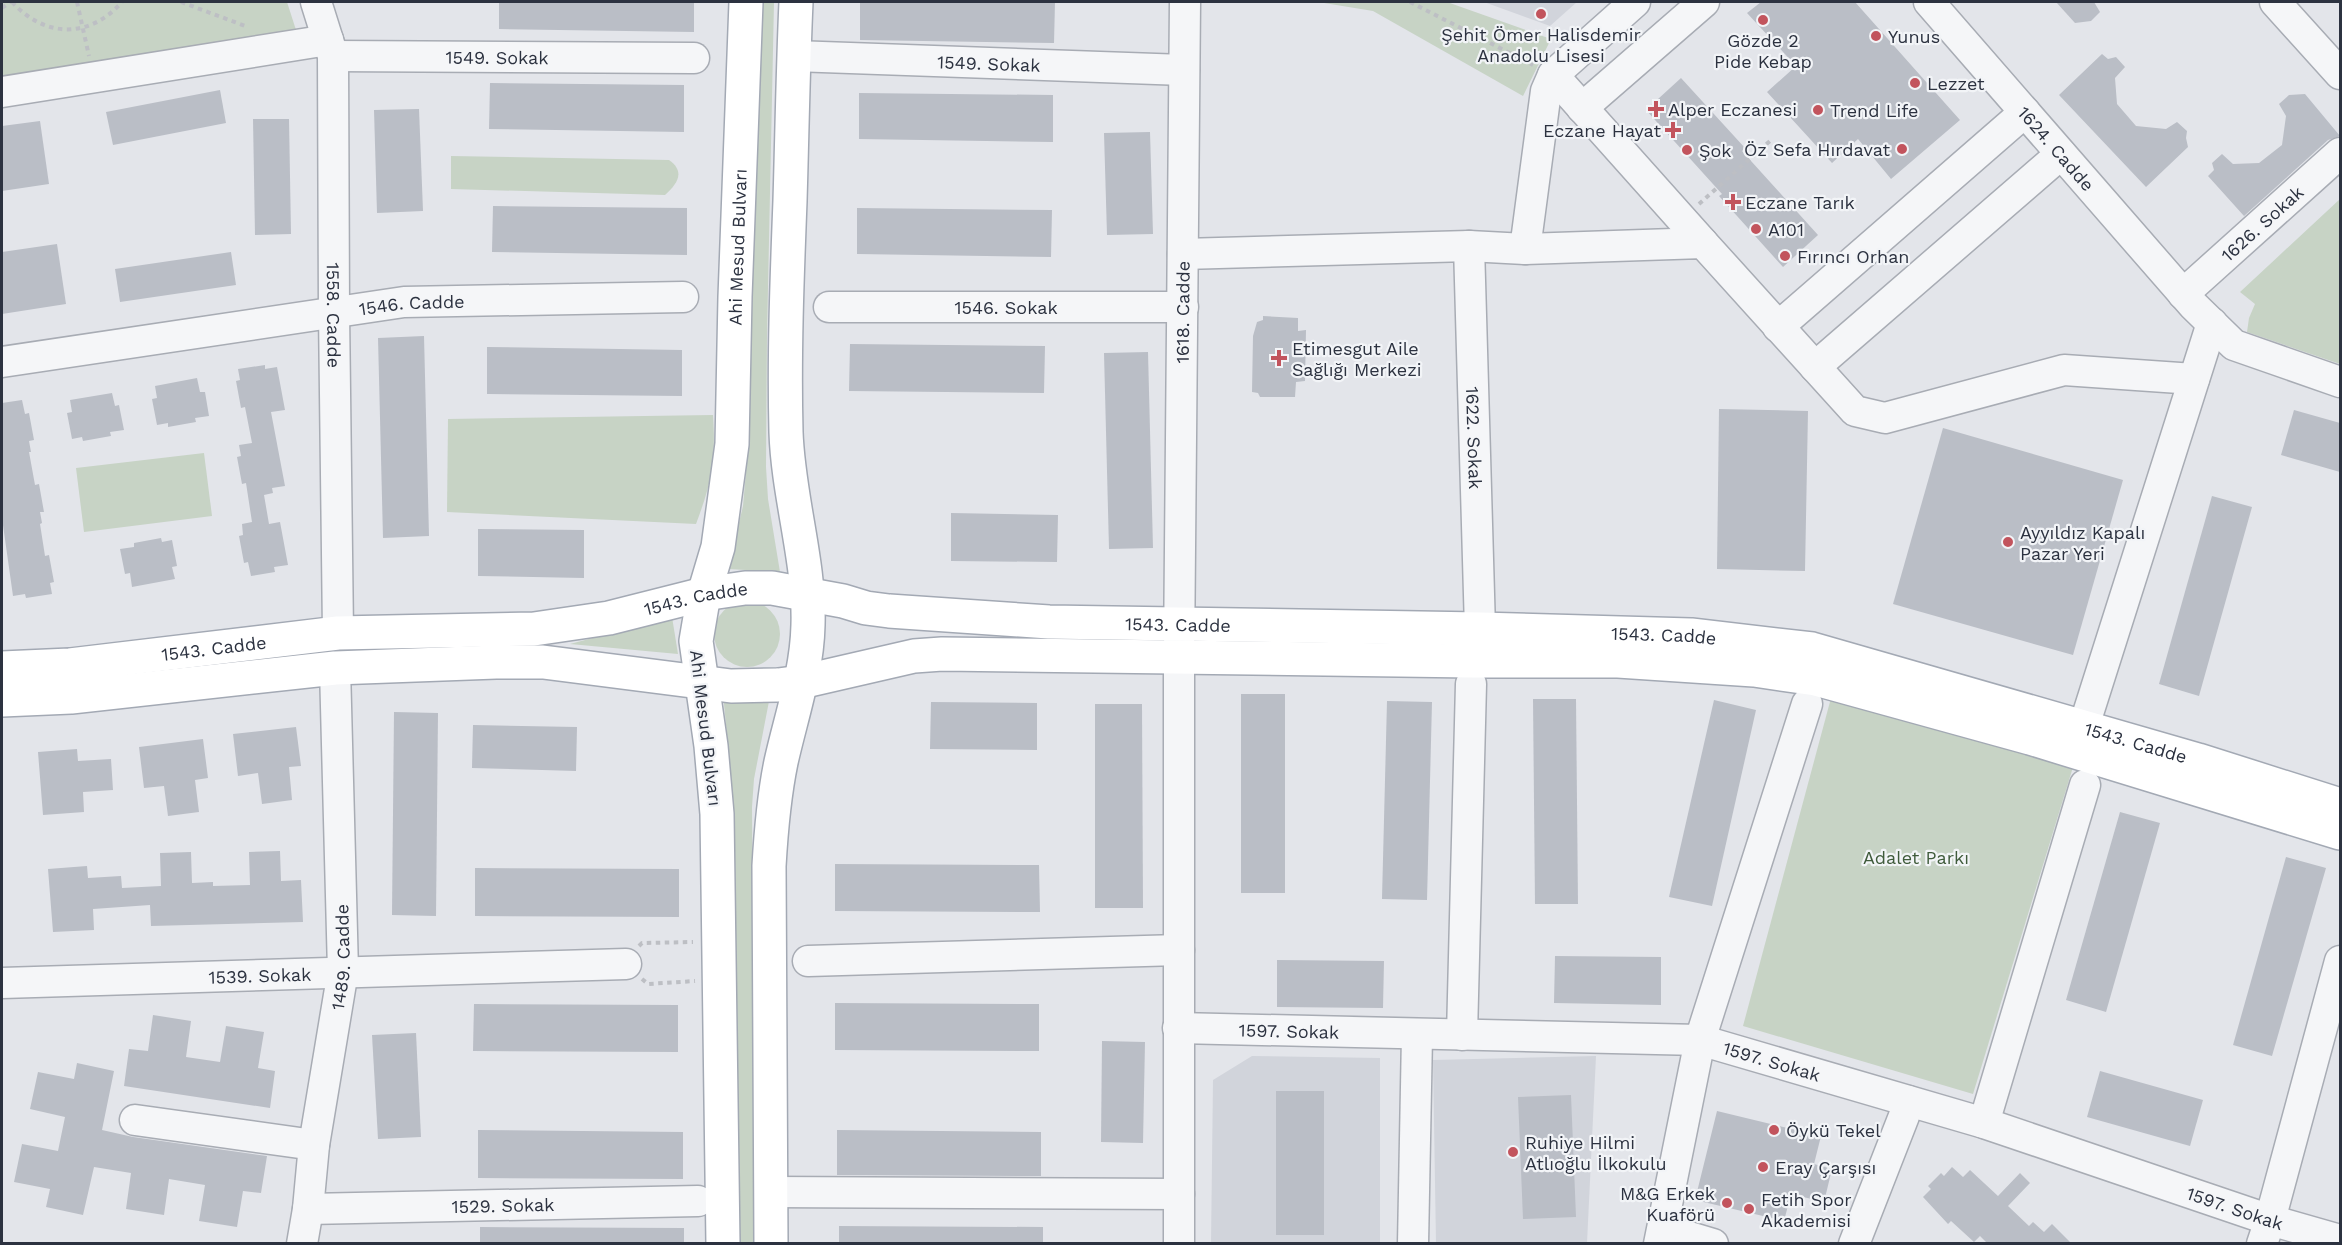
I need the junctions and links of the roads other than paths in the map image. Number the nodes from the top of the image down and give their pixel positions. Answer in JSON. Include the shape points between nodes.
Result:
{"nodes":[{"id":1,"x":316,"y":2,"type":"edge"},
{"id":2,"x":746,"y":2,"type":"edge"},
{"id":3,"x":796,"y":2,"type":"edge"},
{"id":4,"x":1185,"y":2,"type":"edge"},
{"id":5,"x":1635,"y":2,"type":"edge"},
{"id":6,"x":1704,"y":2,"type":"edge"},
{"id":7,"x":2275,"y":2,"type":"edge"},
{"id":8,"x":1942,"y":6,"type":"edge"},
{"id":9,"x":331,"y":48,"type":"junction"},
{"id":10,"x":794,"y":57,"type":"junction"},
{"id":11,"x":694,"y":58,"type":"dead end"},
{"id":12,"x":1184,"y":70,"type":"junction"},
{"id":13,"x":2340,"y":74,"type":"edge"},
{"id":14,"x":1553,"y":75,"type":"junction"},
{"id":15,"x":2,"y":92,"type":"edge"},
{"id":16,"x":1582,"y":108,"type":"junction"},
{"id":17,"x":2025,"y":112,"type":"junction"},
{"id":18,"x":2340,"y":153,"type":"edge"},
{"id":19,"x":2061,"y":154,"type":"junction"},
{"id":20,"x":1703,"y":243,"type":"junction"},
{"id":21,"x":1469,"y":246,"type":"junction"},
{"id":22,"x":1525,"y":249,"type":"junction"},
{"id":23,"x":1183,"y":254,"type":"junction"},
{"id":24,"x":2184,"y":294,"type":"junction"},
{"id":25,"x":683,"y":297,"type":"dead end"},
{"id":26,"x":829,"y":307,"type":"dead end"},
{"id":27,"x":1183,"y":307,"type":"junction"},
{"id":28,"x":334,"y":312,"type":"junction"},
{"id":29,"x":2212,"y":323,"type":"junction"},
{"id":30,"x":1778,"y":327,"type":"junction"},
{"id":31,"x":2,"y":362,"type":"edge"},
{"id":32,"x":1815,"y":367,"type":"junction"},
{"id":33,"x":2194,"y":379,"type":"junction"},
{"id":34,"x":2340,"y":382,"type":"edge"},
{"id":35,"x":704,"y":594,"type":"junction"},
{"id":36,"x":806,"y":594,"type":"junction"},
{"id":37,"x":1180,"y":624,"type":"junction"},
{"id":38,"x":1480,"y":629,"type":"junction"},
{"id":39,"x":338,"y":633,"type":"junction"},
{"id":40,"x":1179,"y":657,"type":"junction"},
{"id":41,"x":2,"y":668,"type":"edge"},
{"id":42,"x":335,"y":668,"type":"junction"},
{"id":43,"x":801,"y":682,"type":"junction"},
{"id":44,"x":702,"y":683,"type":"junction"},
{"id":45,"x":1471,"y":684,"type":"dead end"},
{"id":46,"x":2,"y":700,"type":"edge"},
{"id":47,"x":1807,"y":704,"type":"dead end"},
{"id":48,"x":2084,"y":726,"type":"junction"},
{"id":49,"x":2085,"y":785,"type":"dead end"},
{"id":50,"x":2340,"y":805,"type":"edge"},
{"id":51,"x":2340,"y":833,"type":"edge"},
{"id":52,"x":1179,"y":950,"type":"junction"},
{"id":53,"x":808,"y":961,"type":"dead end"},
{"id":54,"x":2340,"y":961,"type":"edge"},
{"id":55,"x":626,"y":964,"type":"road end"},
{"id":56,"x":343,"y":971,"type":"junction"},
{"id":57,"x":2,"y":983,"type":"edge"},
{"id":58,"x":1179,"y":1028,"type":"junction"},
{"id":59,"x":1417,"y":1035,"type":"junction"},
{"id":60,"x":1462,"y":1035,"type":"junction"},
{"id":61,"x":1700,"y":1040,"type":"junction"},
{"id":62,"x":1908,"y":1101,"type":"junction"},
{"id":63,"x":135,"y":1120,"type":"dead end"},
{"id":64,"x":1984,"y":1123,"type":"junction"},
{"id":65,"x":314,"y":1145,"type":"junction"},
{"id":66,"x":771,"y":1192,"type":"junction"},
{"id":67,"x":1179,"y":1194,"type":"junction"},
{"id":68,"x":698,"y":1201,"type":"dead end"},
{"id":69,"x":308,"y":1209,"type":"junction"},
{"id":70,"x":2266,"y":1232,"type":"edge"},
{"id":71,"x":1661,"y":1236,"type":"edge"},
{"id":72,"x":2340,"y":1240,"type":"edge"},
{"id":73,"x":302,"y":1244,"type":"edge"},
{"id":74,"x":723,"y":1244,"type":"edge"},
{"id":75,"x":771,"y":1244,"type":"edge"},
{"id":76,"x":1179,"y":1244,"type":"edge"},
{"id":77,"x":1413,"y":1244,"type":"edge"},
{"id":78,"x":1713,"y":1244,"type":"edge"},
{"id":79,"x":1854,"y":1244,"type":"edge"}],
"edges":[{"from":1,"to":9,"type":"street","name":"1558. Cadde"},
{"from":2,"to":35,"type":"main road","name":"Ahi Mesud Bulvarı","via":[[732,444],[718,547]]},
{"from":3,"to":10,"type":"main road"},
{"from":4,"to":12,"type":"street","name":"1618. Cadde"},
{"from":5,"to":14,"type":"street"},
{"from":6,"to":16,"type":"street"},
{"from":7,"to":13,"type":"street"},
{"from":8,"to":17,"type":"street","name":"1624. Cadde"},
{"from":9,"to":11,"type":"street","name":"1549. Sokak"},
{"from":9,"to":15,"type":"street","name":"1549. Sokak","via":[[288,46]]},
{"from":9,"to":28,"type":"street","name":"1558. Cadde"},
{"from":10,"to":12,"type":"street","name":"1549. Sokak"},
{"from":10,"to":36,"type":"main road","via":[[786,431]]},
{"from":12,"to":23,"type":"street","name":"1618. Cadde"},
{"from":14,"to":16,"type":"street"},
{"from":14,"to":22,"type":"street","via":[[1546,91]]},
{"from":16,"to":20,"type":"street"},
{"from":17,"to":19,"type":"street","name":"1624. Cadde"},
{"from":17,"to":30,"type":"street"},
{"from":18,"to":24,"type":"street","name":"1626. Sokak"},
{"from":19,"to":24,"type":"street","name":"1624. Cadde"},
{"from":19,"to":32,"type":"street"},
{"from":20,"to":22,"type":"street"},
{"from":20,"to":30,"type":"street"},
{"from":21,"to":22,"type":"street"},
{"from":21,"to":23,"type":"street"},
{"from":21,"to":38,"type":"street","name":"1622. Sokak"},
{"from":23,"to":27,"type":"street","name":"1618. Cadde"},
{"from":24,"to":29,"type":"street","name":"1624. Cadde"},
{"from":25,"to":28,"type":"street","name":"1546. Cadde","via":[[404,302]]},
{"from":26,"to":27,"type":"street","name":"1546. Sokak"},
{"from":27,"to":37,"type":"street","name":"1618. Cadde"},
{"from":28,"to":31,"type":"street","name":"1546. Cadde"},
{"from":28,"to":39,"type":"street","name":"1558. Cadde"},
{"from":29,"to":33,"type":"street"},
{"from":29,"to":34,"type":"street","name":"1624. Cadde","via":[[2234,345]]},
{"from":30,"to":32,"type":"street"},
{"from":32,"to":33,"type":"street","via":[[1855,411],[1885,418],[2064,370]]},
{"from":33,"to":48,"type":"street"},
{"from":35,"to":36,"type":"main road","name":"1543. Cadde","via":[[772,588]]},
{"from":35,"to":39,"type":"main road","name":"1543. Cadde","via":[[609,618],[543,628]]},
{"from":35,"to":44,"type":"main road","name":"Ahi Mesud Bulvarı","via":[[696,640]]},
{"from":36,"to":37,"type":"main road","name":"1543. Cadde","via":[[866,608],[923,615]]},
{"from":36,"to":43,"type":"main road","via":[[807,649]]},
{"from":37,"to":38,"type":"main road","name":"1543. Cadde"},
{"from":37,"to":40,"type":"street","name":"1618. Cadde"},
{"from":38,"to":48,"type":"main road","name":"1543. Cadde","via":[[1691,635],[1812,649]]},
{"from":39,"to":41,"type":"main road","name":"1543. Cadde","via":[[70,665]]},
{"from":40,"to":43,"type":"main road","name":"1543. Cadde","via":[[914,656]]},
{"from":40,"to":51,"type":"main road","name":"1543. Cadde","via":[[1618,661],[1806,677],[2030,738]]},
{"from":40,"to":52,"type":"street","name":"1618. Cadde"},
{"from":42,"to":44,"type":"main road","name":"1543. Cadde","via":[[543,662]]},
{"from":42,"to":46,"type":"main road","name":"1543. Cadde","via":[[71,697]]},
{"from":42,"to":56,"type":"street","name":"1489. Cadde"},
{"from":43,"to":44,"type":"main road","name":"1543. Cadde","via":[[759,686]]},
{"from":43,"to":66,"type":"main road","via":[[781,764],[771,830]]},
{"from":44,"to":74,"type":"main road","name":"Ahi Mesud Bulvarı","via":[[717,814]]},
{"from":45,"to":60,"type":"street"},
{"from":47,"to":61,"type":"street"},
{"from":48,"to":50,"type":"main road","name":"1543. Cadde"},
{"from":49,"to":64,"type":"street"},
{"from":52,"to":53,"type":"street"},
{"from":52,"to":58,"type":"street","name":"1618. Cadde"},
{"from":54,"to":70,"type":"street"},
{"from":55,"to":56,"type":"street","name":"1539. Sokak"},
{"from":56,"to":57,"type":"street","name":"1539. Sokak"},
{"from":56,"to":65,"type":"street","name":"1489. Cadde"},
{"from":58,"to":59,"type":"street","name":"1597. Sokak"},
{"from":58,"to":67,"type":"street","name":"1618. Cadde"},
{"from":59,"to":60,"type":"street","name":"1597. Sokak"},
{"from":59,"to":77,"type":"street"},
{"from":60,"to":61,"type":"street","name":"1597. Sokak"},
{"from":61,"to":62,"type":"street","name":"1597. Sokak"},
{"from":61,"to":71,"type":"street"},
{"from":62,"to":64,"type":"street","name":"1597. Sokak"},
{"from":62,"to":79,"type":"street"},
{"from":63,"to":65,"type":"street"},
{"from":64,"to":70,"type":"street","name":"1597. Sokak"},
{"from":65,"to":69,"type":"street","name":"1489. Cadde"},
{"from":66,"to":67,"type":"street"},
{"from":66,"to":75,"type":"main road"},
{"from":67,"to":76,"type":"street","name":"1618. Cadde"},
{"from":68,"to":69,"type":"street","name":"1529. Sokak"},
{"from":69,"to":73,"type":"street","name":"1489. Cadde"},
{"from":70,"to":72,"type":"street","name":"1597. Sokak"},
{"from":71,"to":78,"type":"street"}]}
